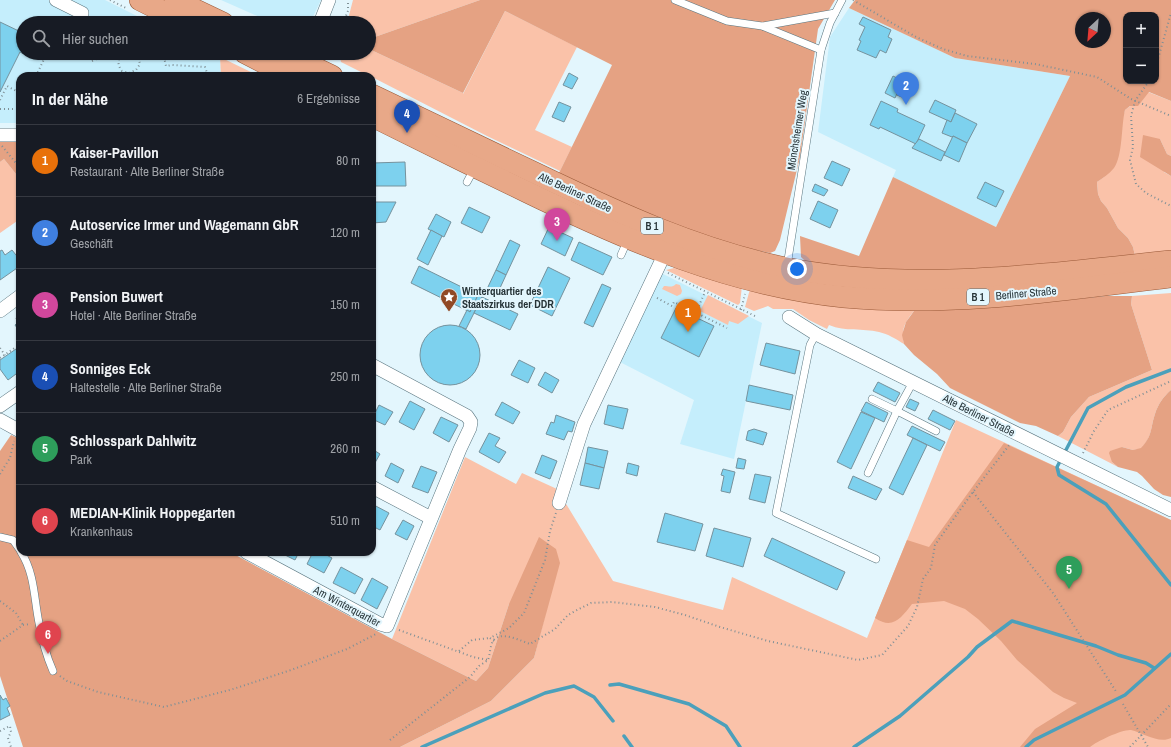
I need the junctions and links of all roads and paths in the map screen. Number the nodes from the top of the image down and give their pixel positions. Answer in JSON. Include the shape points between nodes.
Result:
{"nodes":[{"id":1,"x":56,"y":0,"type":"edge"},
{"id":2,"x":140,"y":0,"type":"edge"},
{"id":3,"x":176,"y":0,"type":"edge"},
{"id":4,"x":329,"y":0,"type":"edge"},
{"id":5,"x":348,"y":0,"type":"edge"},
{"id":6,"x":675,"y":0,"type":"edge"},
{"id":7,"x":842,"y":0,"type":"edge"},
{"id":8,"x":853,"y":0,"type":"edge"},
{"id":9,"x":835,"y":13,"type":"junction"},
{"id":10,"x":1171,"y":13,"type":"edge"},
{"id":11,"x":82,"y":16,"type":"edge"},
{"id":12,"x":172,"y":16,"type":"edge"},
{"id":13,"x":209,"y":16,"type":"edge"},
{"id":14,"x":323,"y":16,"type":"edge"},
{"id":15,"x":346,"y":16,"type":"edge"},
{"id":16,"x":762,"y":26,"type":"junction"},
{"id":17,"x":821,"y":50,"type":"junction"},
{"id":18,"x":1159,"y":55,"type":"edge"},
{"id":19,"x":44,"y":60,"type":"edge"},
{"id":20,"x":119,"y":60,"type":"edge"},
{"id":21,"x":139,"y":60,"type":"edge"},
{"id":22,"x":165,"y":60,"type":"edge"},
{"id":23,"x":272,"y":60,"type":"edge"},
{"id":24,"x":292,"y":60,"type":"edge"},
{"id":25,"x":299,"y":67,"type":"edge"},
{"id":26,"x":333,"y":68,"type":"edge"},
{"id":27,"x":38,"y":72,"type":"edge"},
{"id":28,"x":126,"y":72,"type":"edge"},
{"id":29,"x":133,"y":72,"type":"edge"},
{"id":30,"x":207,"y":72,"type":"edge"},
{"id":31,"x":1147,"y":84,"type":"edge"},
{"id":32,"x":16,"y":91,"type":"edge"},
{"id":33,"x":376,"y":97,"type":"edge"},
{"id":34,"x":0,"y":100,"type":"edge"},
{"id":35,"x":1135,"y":101,"type":"junction"},
{"id":36,"x":0,"y":109,"type":"edge"},
{"id":37,"x":16,"y":109,"type":"edge"},
{"id":38,"x":1171,"y":116,"type":"edge"},
{"id":39,"x":376,"y":118,"type":"edge"},
{"id":40,"x":0,"y":135,"type":"edge"},
{"id":41,"x":16,"y":135,"type":"edge"},
{"id":42,"x":0,"y":143,"type":"edge"},
{"id":43,"x":16,"y":163,"type":"edge"},
{"id":44,"x":1171,"y":206,"type":"edge"},
{"id":45,"x":665,"y":253,"type":"junction"},
{"id":46,"x":1171,"y":261,"type":"edge"},
{"id":47,"x":787,"y":268,"type":"junction"},
{"id":48,"x":1171,"y":278,"type":"edge"},
{"id":49,"x":785,"y":288,"type":"joint"},
{"id":50,"x":706,"y":292,"type":"dead end"},
{"id":51,"x":655,"y":297,"type":"dead end"},
{"id":52,"x":16,"y":299,"type":"edge"},
{"id":53,"x":0,"y":311,"type":"edge"},
{"id":54,"x":696,"y":313,"type":"junction"},
{"id":55,"x":694,"y":317,"type":"dead end"},
{"id":56,"x":789,"y":317,"type":"dead end"},
{"id":57,"x":727,"y":328,"type":"dead end"},
{"id":58,"x":816,"y":334,"type":"junction"},
{"id":59,"x":16,"y":347,"type":"edge"},
{"id":60,"x":0,"y":348,"type":"edge"},
{"id":61,"x":5,"y":354,"type":"junction"},
{"id":62,"x":0,"y":358,"type":"edge"},
{"id":63,"x":376,"y":367,"type":"edge"},
{"id":64,"x":1171,"y":381,"type":"edge"},
{"id":65,"x":913,"y":382,"type":"junction"},
{"id":66,"x":16,"y":395,"type":"edge"},
{"id":67,"x":872,"y":400,"type":"dead end"},
{"id":68,"x":0,"y":406,"type":"edge"},
{"id":69,"x":897,"y":411,"type":"junction"},
{"id":70,"x":0,"y":420,"type":"edge"},
{"id":71,"x":16,"y":429,"type":"edge"},
{"id":72,"x":936,"y":431,"type":"dead end"},
{"id":73,"x":16,"y":432,"type":"edge"},
{"id":74,"x":1016,"y":433,"type":"junction"},
{"id":75,"x":1081,"y":458,"type":"junction"},
{"id":76,"x":868,"y":473,"type":"dead end"},
{"id":77,"x":0,"y":474,"type":"edge"},
{"id":78,"x":376,"y":489,"type":"edge"},
{"id":79,"x":973,"y":492,"type":"junction"},
{"id":80,"x":559,"y":503,"type":"joint"},
{"id":81,"x":1171,"y":510,"type":"edge"},
{"id":82,"x":431,"y":518,"type":"junction"},
{"id":83,"x":0,"y":537,"type":"edge"},
{"id":84,"x":16,"y":544,"type":"edge"},
{"id":85,"x":23,"y":556,"type":"edge"},
{"id":86,"x":253,"y":556,"type":"edge"},
{"id":87,"x":876,"y":559,"type":"dead end"},
{"id":88,"x":0,"y":601,"type":"edge"},
{"id":89,"x":39,"y":623,"type":"junction"},
{"id":90,"x":22,"y":625,"type":"junction"},
{"id":91,"x":387,"y":626,"type":"junction"},
{"id":92,"x":490,"y":638,"type":"junction"},
{"id":93,"x":0,"y":641,"type":"edge"},
{"id":94,"x":494,"y":641,"type":"junction"},
{"id":95,"x":459,"y":652,"type":"junction"},
{"id":96,"x":488,"y":660,"type":"junction"},
{"id":97,"x":53,"y":671,"type":"joint"},
{"id":98,"x":1117,"y":693,"type":"dead end"},
{"id":99,"x":1123,"y":704,"type":"dead end"},
{"id":100,"x":1171,"y":704,"type":"edge"},
{"id":101,"x":0,"y":732,"type":"edge"},
{"id":102,"x":1142,"y":735,"type":"junction"},
{"id":103,"x":390,"y":740,"type":"dead end"},
{"id":104,"x":11,"y":747,"type":"edge"},
{"id":105,"x":1130,"y":747,"type":"edge"},
{"id":106,"x":1148,"y":747,"type":"edge"}],
"edges":[{"from":1,"to":11,"type":"street","via":[[82,13]]},
{"from":2,"to":12,"type":"main road"},
{"from":3,"to":13,"type":"main road"},
{"from":4,"to":14,"type":"street"},
{"from":5,"to":15,"type":"path"},
{"from":6,"to":16,"type":"lane","via":[[727,21]]},
{"from":7,"to":9,"type":"lane","name":"Mönchsheimer Weg"},
{"from":8,"to":35,"type":"path","via":[[916,37],[943,49],[967,56],[1035,64],[1097,77]]},
{"from":9,"to":16,"type":"lane"},
{"from":9,"to":17,"type":"lane","name":"Mönchsheimer Weg"},
{"from":10,"to":18,"type":"path"},
{"from":16,"to":17,"type":"lane"},
{"from":17,"to":47,"type":"lane","name":"Mönchsheimer Weg"},
{"from":19,"to":27,"type":"path"},
{"from":20,"to":28,"type":"path","via":[[118,65],[122,71]]},
{"from":21,"to":29,"type":"path","via":[[140,64]]},
{"from":22,"to":30,"type":"path","via":[[166,66],[205,67]]},
{"from":23,"to":25,"type":"main road"},
{"from":24,"to":25,"type":"main road"},
{"from":25,"to":26,"type":"main road"},
{"from":31,"to":35,"type":"path"},
{"from":32,"to":34,"type":"path","via":[[7,86]]},
{"from":33,"to":47,"type":"main road","name":"Alte Berliner Straße","number":"B 1","via":[[642,222],[719,251]]},
{"from":35,"to":38,"type":"path"},
{"from":35,"to":44,"type":"path","via":[[1131,116],[1130,160],[1136,184],[1146,193]]},
{"from":36,"to":37,"type":"path"},
{"from":39,"to":45,"type":"main road","name":"Alte Berliner Straße","number":"B 1","via":[[471,174],[568,212],[625,247]]},
{"from":40,"to":41,"type":"street"},
{"from":42,"to":43,"type":"path"},
{"from":45,"to":49,"type":"main road","name":"Alte Berliner Straße","number":"B 1","via":[[708,268]]},
{"from":45,"to":80,"type":"street","via":[[584,424]]},
{"from":46,"to":47,"type":"main road","name":"Berliner Straße","number":"B 1","via":[[974,279],[906,280],[840,276]]},
{"from":48,"to":49,"type":"main road","name":"Berliner Straße","number":"B 1","via":[[1008,296],[944,299],[844,297]]},
{"from":50,"to":54,"type":"path"},
{"from":51,"to":54,"type":"path","via":[[672,306],[674,302]]},
{"from":52,"to":53,"type":"street"},
{"from":54,"to":55,"type":"path"},
{"from":54,"to":57,"type":"path"},
{"from":56,"to":58,"type":"street","name":"Alte Berliner Straße"},
{"from":58,"to":65,"type":"street","name":"Alte Berliner Straße"},
{"from":58,"to":87,"type":"lane","via":[[810,345],[776,513]]},
{"from":59,"to":61,"type":"path"},
{"from":60,"to":61,"type":"path"},
{"from":61,"to":62,"type":"path"},
{"from":63,"to":82,"type":"street","name":"Am Winterquartier","via":[[467,416],[471,422]]},
{"from":64,"to":75,"type":"path","via":[[1108,410]]},
{"from":65,"to":69,"type":"lane"},
{"from":65,"to":74,"type":"street","name":"Alte Berliner Straße"},
{"from":66,"to":68,"type":"street"},
{"from":67,"to":69,"type":"lane"},
{"from":69,"to":72,"type":"lane"},
{"from":69,"to":76,"type":"lane"},
{"from":70,"to":71,"type":"street"},
{"from":73,"to":77,"type":"path","via":[[13,434],[10,458]]},
{"from":74,"to":75,"type":"street","name":"Alte Berliner Straße","via":[[1050,450]]},
{"from":74,"to":79,"type":"path"},
{"from":75,"to":81,"type":"street","name":"Alte Berliner Straße"},
{"from":78,"to":82,"type":"street"},
{"from":79,"to":94,"type":"path","via":[[935,545],[931,568],[923,579],[917,608],[908,626],[882,654],[858,660],[768,641],[655,607],[612,602],[590,603],[568,615],[550,632],[530,644],[505,635]]},
{"from":79,"to":98,"type":"path","via":[[1053,593]]},
{"from":80,"to":92,"type":"path","via":[[550,531],[545,560],[524,613],[508,628]]},
{"from":82,"to":91,"type":"street","name":"Am Winterquartier"},
{"from":83,"to":84,"type":"lane","via":[[13,540]]},
{"from":85,"to":89,"type":"lane","via":[[32,578]]},
{"from":86,"to":91,"type":"street","name":"Am Winterquartier"},
{"from":88,"to":90,"type":"path","via":[[16,613]]},
{"from":89,"to":90,"type":"path"},
{"from":89,"to":97,"type":"lane","via":[[46,656]]},
{"from":90,"to":93,"type":"path"},
{"from":91,"to":95,"type":"path"},
{"from":91,"to":97,"type":"path","via":[[347,649],[291,670],[230,690],[164,707],[98,692],[67,681]]},
{"from":92,"to":94,"type":"path"},
{"from":92,"to":95,"type":"path","via":[[472,640]]},
{"from":94,"to":96,"type":"path"},
{"from":95,"to":96,"type":"path"},
{"from":96,"to":103,"type":"path"},
{"from":99,"to":102,"type":"path"},
{"from":100,"to":102,"type":"path"},
{"from":101,"to":104,"type":"path","via":[[10,726],[8,738]]},
{"from":102,"to":105,"type":"path"},
{"from":102,"to":106,"type":"path"}]}
